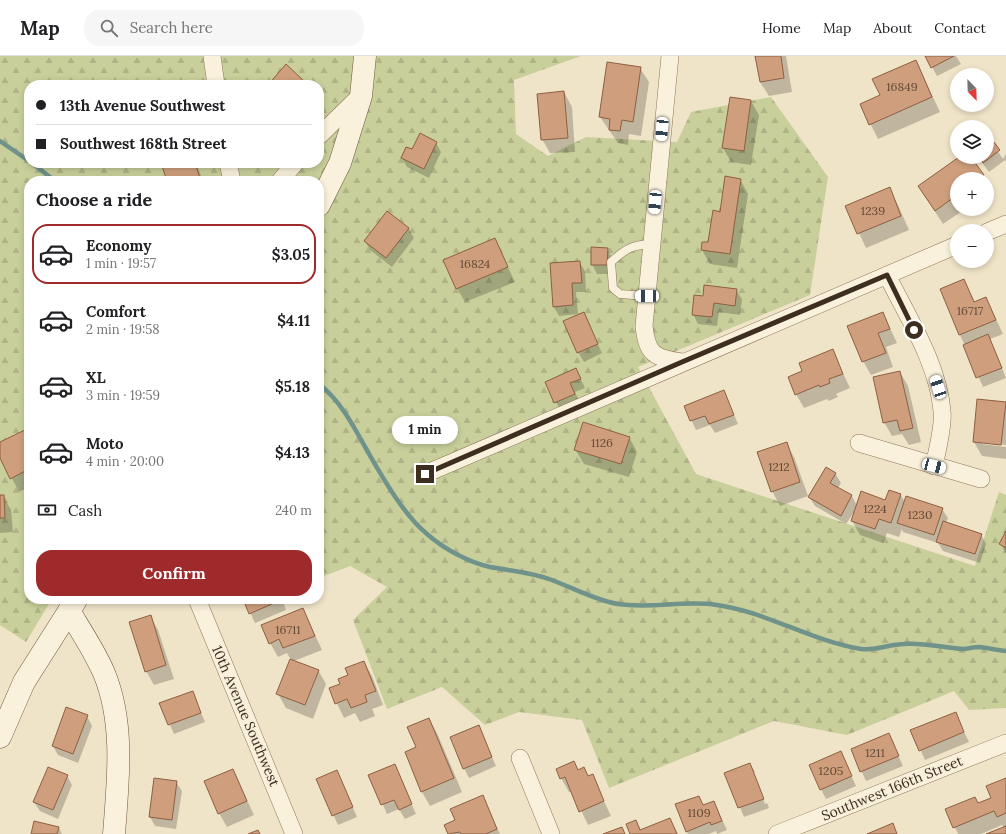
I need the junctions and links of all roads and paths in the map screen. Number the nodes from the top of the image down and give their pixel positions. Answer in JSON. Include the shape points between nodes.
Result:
{"nodes":[{"id":1,"x":212,"y":56,"type":"edge"},
{"id":2,"x":365,"y":56,"type":"edge"},
{"id":3,"x":670,"y":56,"type":"edge"},
{"id":4,"x":215,"y":80,"type":"edge"},
{"id":5,"x":360,"y":96,"type":"junction"},
{"id":6,"x":324,"y":131,"type":"edge"},
{"id":7,"x":291,"y":168,"type":"edge"},
{"id":8,"x":284,"y":176,"type":"edge"},
{"id":9,"x":324,"y":195,"type":"edge"},
{"id":10,"x":1006,"y":224,"type":"edge"},
{"id":11,"x":994,"y":229,"type":"edge"},
{"id":12,"x":651,"y":244,"type":"junction"},
{"id":13,"x":950,"y":248,"type":"edge"},
{"id":14,"x":887,"y":275,"type":"junction"},
{"id":15,"x":647,"y":296,"type":"junction"},
{"id":16,"x":682,"y":362,"type":"junction"},
{"id":17,"x":859,"y":443,"type":"dead end"},
{"id":18,"x":934,"y":466,"type":"junction"},
{"id":19,"x":425,"y":474,"type":"dead end"},
{"id":20,"x":981,"y":479,"type":"dead end"},
{"id":21,"x":199,"y":604,"type":"edge"},
{"id":22,"x":73,"y":605,"type":"edge"},
{"id":23,"x":0,"y":737,"type":"edge"},
{"id":24,"x":1006,"y":743,"type":"edge"},
{"id":25,"x":520,"y":758,"type":"dead end"},
{"id":26,"x":806,"y":828,"type":"edge"},
{"id":27,"x":114,"y":834,"type":"edge"},
{"id":28,"x":294,"y":834,"type":"edge"},
{"id":29,"x":551,"y":834,"type":"edge"},
{"id":30,"x":777,"y":834,"type":"edge"}],
"edges":[{"from":1,"to":4,"type":"street"},
{"from":2,"to":5,"type":"street"},
{"from":3,"to":12,"type":"street"},
{"from":5,"to":6,"type":"street"},
{"from":5,"to":9,"type":"street","via":[[340,163]]},
{"from":7,"to":8,"type":"street"},
{"from":10,"to":11,"type":"street"},
{"from":12,"to":15,"type":"street"},
{"from":12,"to":15,"type":"lane","via":[[638,245],[623,251],[611,262],[613,288],[620,294]]},
{"from":13,"to":14,"type":"street"},
{"from":14,"to":16,"type":"street"},
{"from":14,"to":18,"type":"street","via":[[928,358],[938,387],[943,413]]},
{"from":15,"to":16,"type":"street","via":[[644,326],[648,347],[654,355],[663,360]]},
{"from":16,"to":19,"type":"street"},
{"from":17,"to":18,"type":"street"},
{"from":18,"to":20,"type":"street"},
{"from":21,"to":28,"type":"street","name":"10th Avenue Southwest"},
{"from":22,"to":23,"type":"street","via":[[24,682]]},
{"from":22,"to":27,"type":"street","via":[[104,673],[117,730],[119,767]]},
{"from":24,"to":26,"type":"street","name":"Southwest 166th Street"},
{"from":25,"to":29,"type":"street"},
{"from":26,"to":30,"type":"street","name":"Southwest 166th Street"}]}
